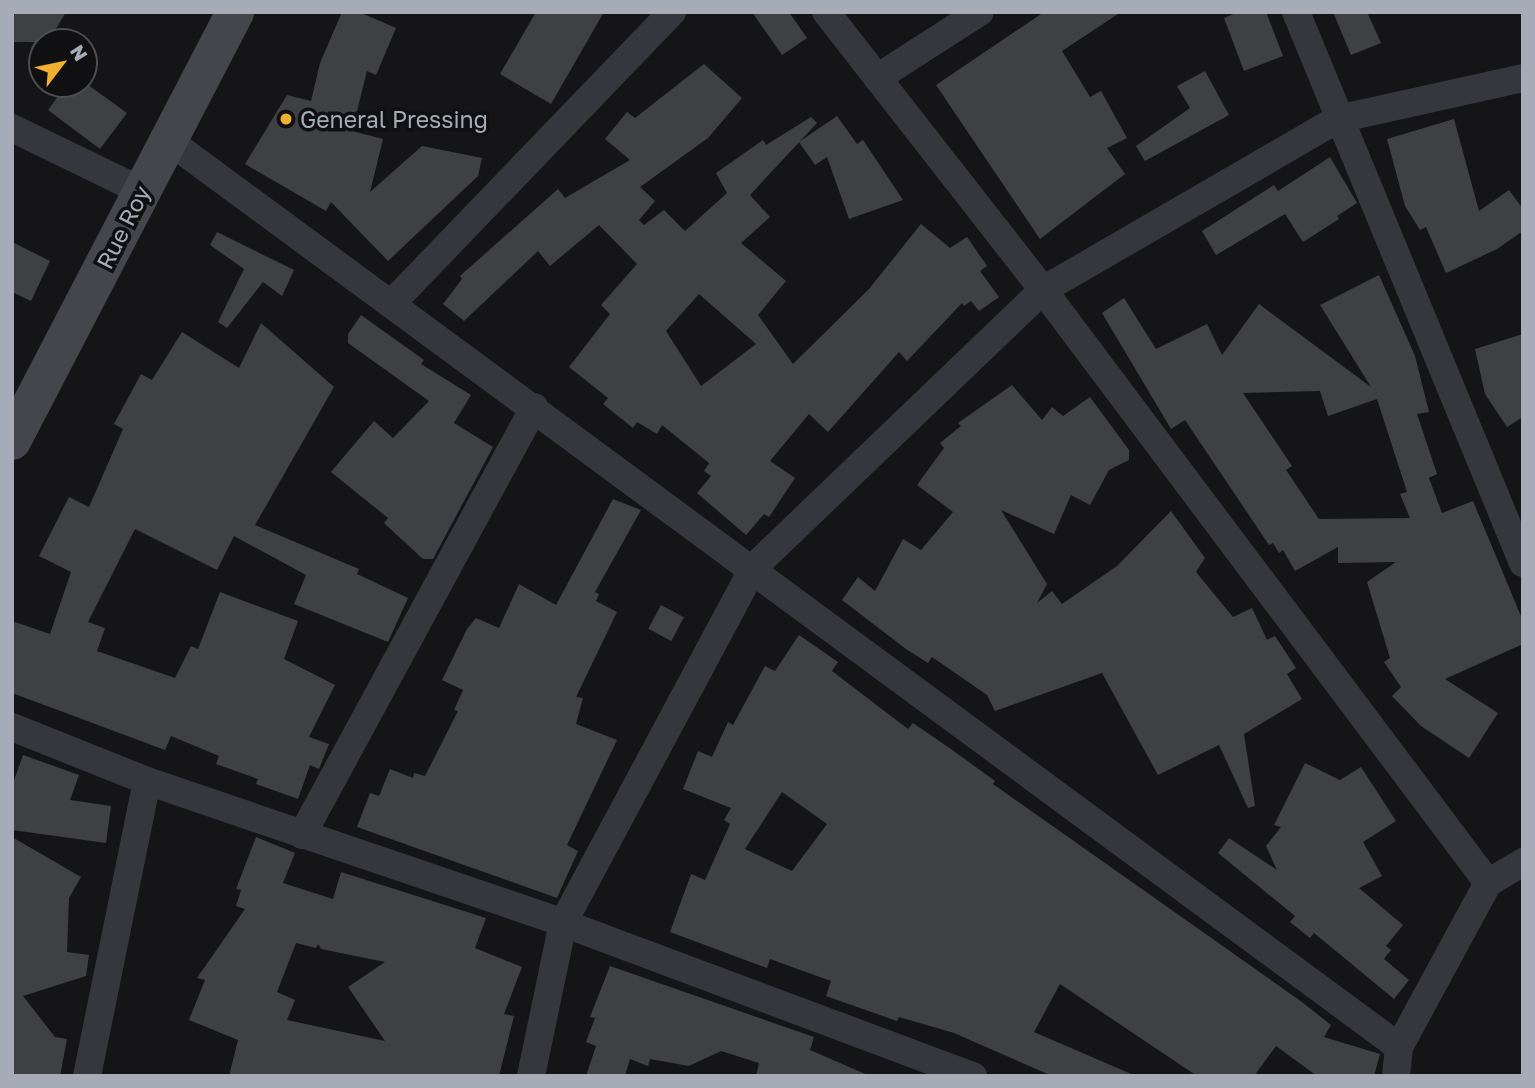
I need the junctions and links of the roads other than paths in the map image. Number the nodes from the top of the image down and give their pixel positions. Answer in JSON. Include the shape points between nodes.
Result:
{"nodes":[{"id":1,"x":235,"y":12,"type":"edge"},
{"id":2,"x":672,"y":12,"type":"edge"},
{"id":3,"x":825,"y":12,"type":"edge"},
{"id":4,"x":980,"y":12,"type":"edge"},
{"id":5,"x":1296,"y":12,"type":"edge"},
{"id":6,"x":877,"y":78,"type":"junction"},
{"id":7,"x":1523,"y":78,"type":"edge"},
{"id":8,"x":1338,"y":118,"type":"junction"},
{"id":9,"x":12,"y":128,"type":"edge"},
{"id":10,"x":168,"y":140,"type":"junction"},
{"id":11,"x":142,"y":191,"type":"junction"},
{"id":12,"x":1043,"y":290,"type":"junction"},
{"id":13,"x":392,"y":303,"type":"junction"},
{"id":14,"x":534,"y":407,"type":"junction"},
{"id":15,"x":12,"y":441,"type":"edge"},
{"id":16,"x":1523,"y":563,"type":"edge"},
{"id":17,"x":754,"y":567,"type":"junction"},
{"id":18,"x":12,"y":727,"type":"edge"},
{"id":19,"x":148,"y":781,"type":"junction"},
{"id":20,"x":302,"y":835,"type":"junction"},
{"id":21,"x":1523,"y":862,"type":"edge"},
{"id":22,"x":1488,"y":883,"type":"junction"},
{"id":23,"x":563,"y":923,"type":"junction"},
{"id":24,"x":1399,"y":1047,"type":"junction"},
{"id":25,"x":87,"y":1076,"type":"edge"},
{"id":26,"x":531,"y":1076,"type":"edge"},
{"id":27,"x":972,"y":1076,"type":"edge"},
{"id":28,"x":1396,"y":1076,"type":"edge"}],
"edges":[{"from":1,"to":10,"type":"main road","name":"Rue Roy"},
{"from":2,"to":13,"type":"street"},
{"from":3,"to":6,"type":"street"},
{"from":4,"to":6,"type":"street"},
{"from":5,"to":8,"type":"street"},
{"from":6,"to":12,"type":"street"},
{"from":7,"to":8,"type":"street"},
{"from":8,"to":12,"type":"street"},
{"from":8,"to":16,"type":"street"},
{"from":9,"to":11,"type":"street"},
{"from":10,"to":11,"type":"main road","name":"Rue Roy"},
{"from":10,"to":13,"type":"street"},
{"from":11,"to":15,"type":"main road","name":"Rue Roy"},
{"from":12,"to":17,"type":"street"},
{"from":12,"to":22,"type":"street"},
{"from":13,"to":14,"type":"street"},
{"from":14,"to":17,"type":"street"},
{"from":14,"to":20,"type":"street"},
{"from":17,"to":23,"type":"street"},
{"from":17,"to":24,"type":"street"},
{"from":18,"to":19,"type":"street"},
{"from":19,"to":20,"type":"street"},
{"from":19,"to":25,"type":"street"},
{"from":20,"to":23,"type":"street"},
{"from":21,"to":22,"type":"street"},
{"from":22,"to":24,"type":"street"},
{"from":23,"to":26,"type":"street"},
{"from":23,"to":27,"type":"street"},
{"from":24,"to":28,"type":"street"}]}
